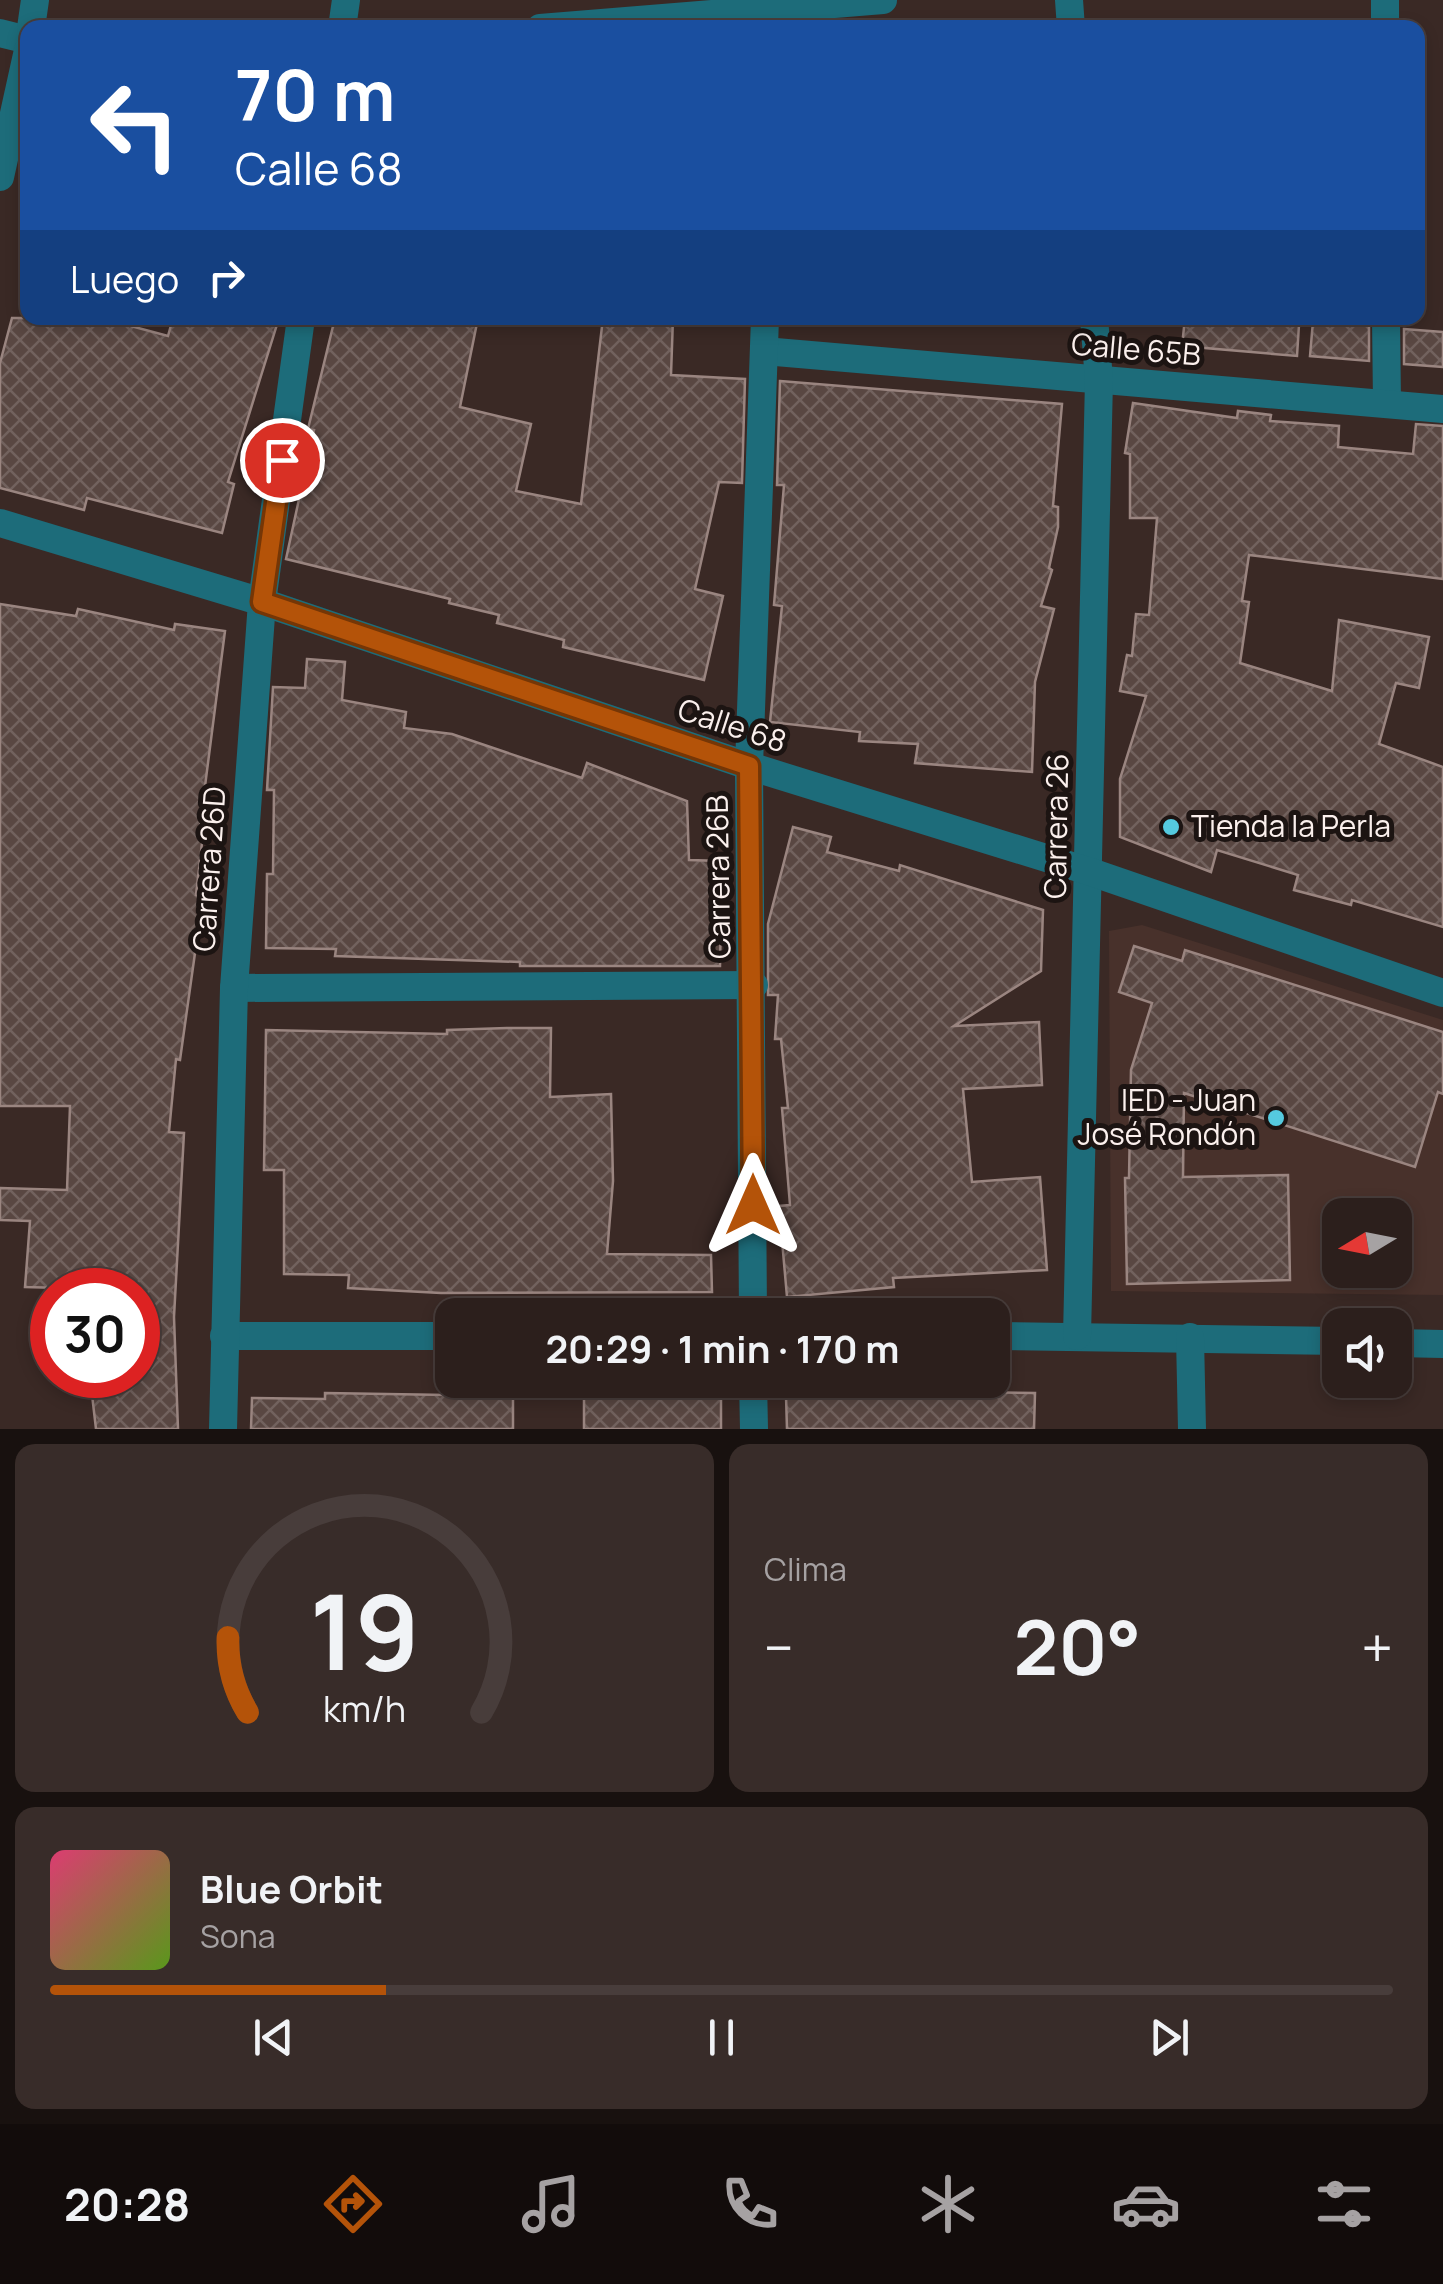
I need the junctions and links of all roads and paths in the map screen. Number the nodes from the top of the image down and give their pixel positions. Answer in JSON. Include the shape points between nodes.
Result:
{"nodes":[{"id":1,"x":883,"y":0,"type":"edge"},
{"id":2,"x":655,"y":9,"type":"edge"},
{"id":3,"x":777,"y":13,"type":"edge"},
{"id":4,"x":588,"y":20,"type":"edge"},
{"id":5,"x":20,"y":86,"type":"edge"},
{"id":6,"x":0,"y":177,"type":"edge"},
{"id":7,"x":300,"y":325,"type":"edge"},
{"id":8,"x":766,"y":325,"type":"edge"},
{"id":9,"x":1095,"y":325,"type":"edge"},
{"id":10,"x":1386,"y":325,"type":"edge"},
{"id":11,"x":764,"y":351,"type":"junction"},
{"id":12,"x":1099,"y":380,"type":"junction"},
{"id":13,"x":1386,"y":402,"type":"junction"},
{"id":14,"x":1443,"y":409,"type":"edge"},
{"id":15,"x":0,"y":523,"type":"edge"},
{"id":16,"x":262,"y":602,"type":"junction"},
{"id":17,"x":749,"y":766,"type":"junction"},
{"id":18,"x":1088,"y":871,"type":"junction"},
{"id":19,"x":754,"y":985,"type":"junction"},
{"id":20,"x":234,"y":988,"type":"junction"},
{"id":21,"x":1443,"y":994,"type":"edge"},
{"id":22,"x":753,"y":1298,"type":"edge"},
{"id":23,"x":224,"y":1336,"type":"junction"},
{"id":24,"x":435,"y":1336,"type":"edge"},
{"id":25,"x":1010,"y":1336,"type":"edge"},
{"id":26,"x":1077,"y":1336,"type":"junction"},
{"id":27,"x":1190,"y":1336,"type":"junction"},
{"id":28,"x":1322,"y":1340,"type":"edge"},
{"id":29,"x":1412,"y":1343,"type":"edge"},
{"id":30,"x":1443,"y":1344,"type":"edge"},
{"id":31,"x":753,"y":1398,"type":"edge"},
{"id":32,"x":223,"y":1429,"type":"edge"},
{"id":33,"x":754,"y":1429,"type":"edge"},
{"id":34,"x":1192,"y":1429,"type":"edge"}],
"edges":[{"from":1,"to":3,"type":"street"},
{"from":2,"to":3,"type":"street"},
{"from":2,"to":4,"type":"street"},
{"from":5,"to":6,"type":"street"},
{"from":7,"to":16,"type":"street","name":"Carrera 26D"},
{"from":8,"to":11,"type":"street","name":"Carrera 26B"},
{"from":9,"to":12,"type":"street","name":"Carrera 26"},
{"from":10,"to":13,"type":"street"},
{"from":11,"to":12,"type":"street","name":"Calle 65B"},
{"from":11,"to":17,"type":"street","name":"Carrera 26B"},
{"from":12,"to":13,"type":"street","name":"Calle 65B"},
{"from":12,"to":18,"type":"street","name":"Carrera 26"},
{"from":13,"to":14,"type":"street","name":"Calle 65B"},
{"from":15,"to":16,"type":"street","name":"Calle 68"},
{"from":16,"to":17,"type":"street","name":"Calle 68"},
{"from":16,"to":20,"type":"street","name":"Carrera 26D"},
{"from":17,"to":18,"type":"street","name":"Calle 68"},
{"from":17,"to":19,"type":"street","name":"Carrera 26B"},
{"from":18,"to":21,"type":"street","name":"Calle 68"},
{"from":18,"to":26,"type":"street","name":"Carrera 26"},
{"from":19,"to":20,"type":"street"},
{"from":19,"to":22,"type":"street","name":"Carrera 26B"},
{"from":20,"to":23,"type":"street","name":"Carrera 26D"},
{"from":23,"to":24,"type":"street"},
{"from":23,"to":32,"type":"street","name":"Carrera 26D"},
{"from":25,"to":26,"type":"street"},
{"from":26,"to":27,"type":"street"},
{"from":27,"to":28,"type":"street"},
{"from":27,"to":34,"type":"street"},
{"from":29,"to":30,"type":"street"},
{"from":31,"to":33,"type":"street"}]}
